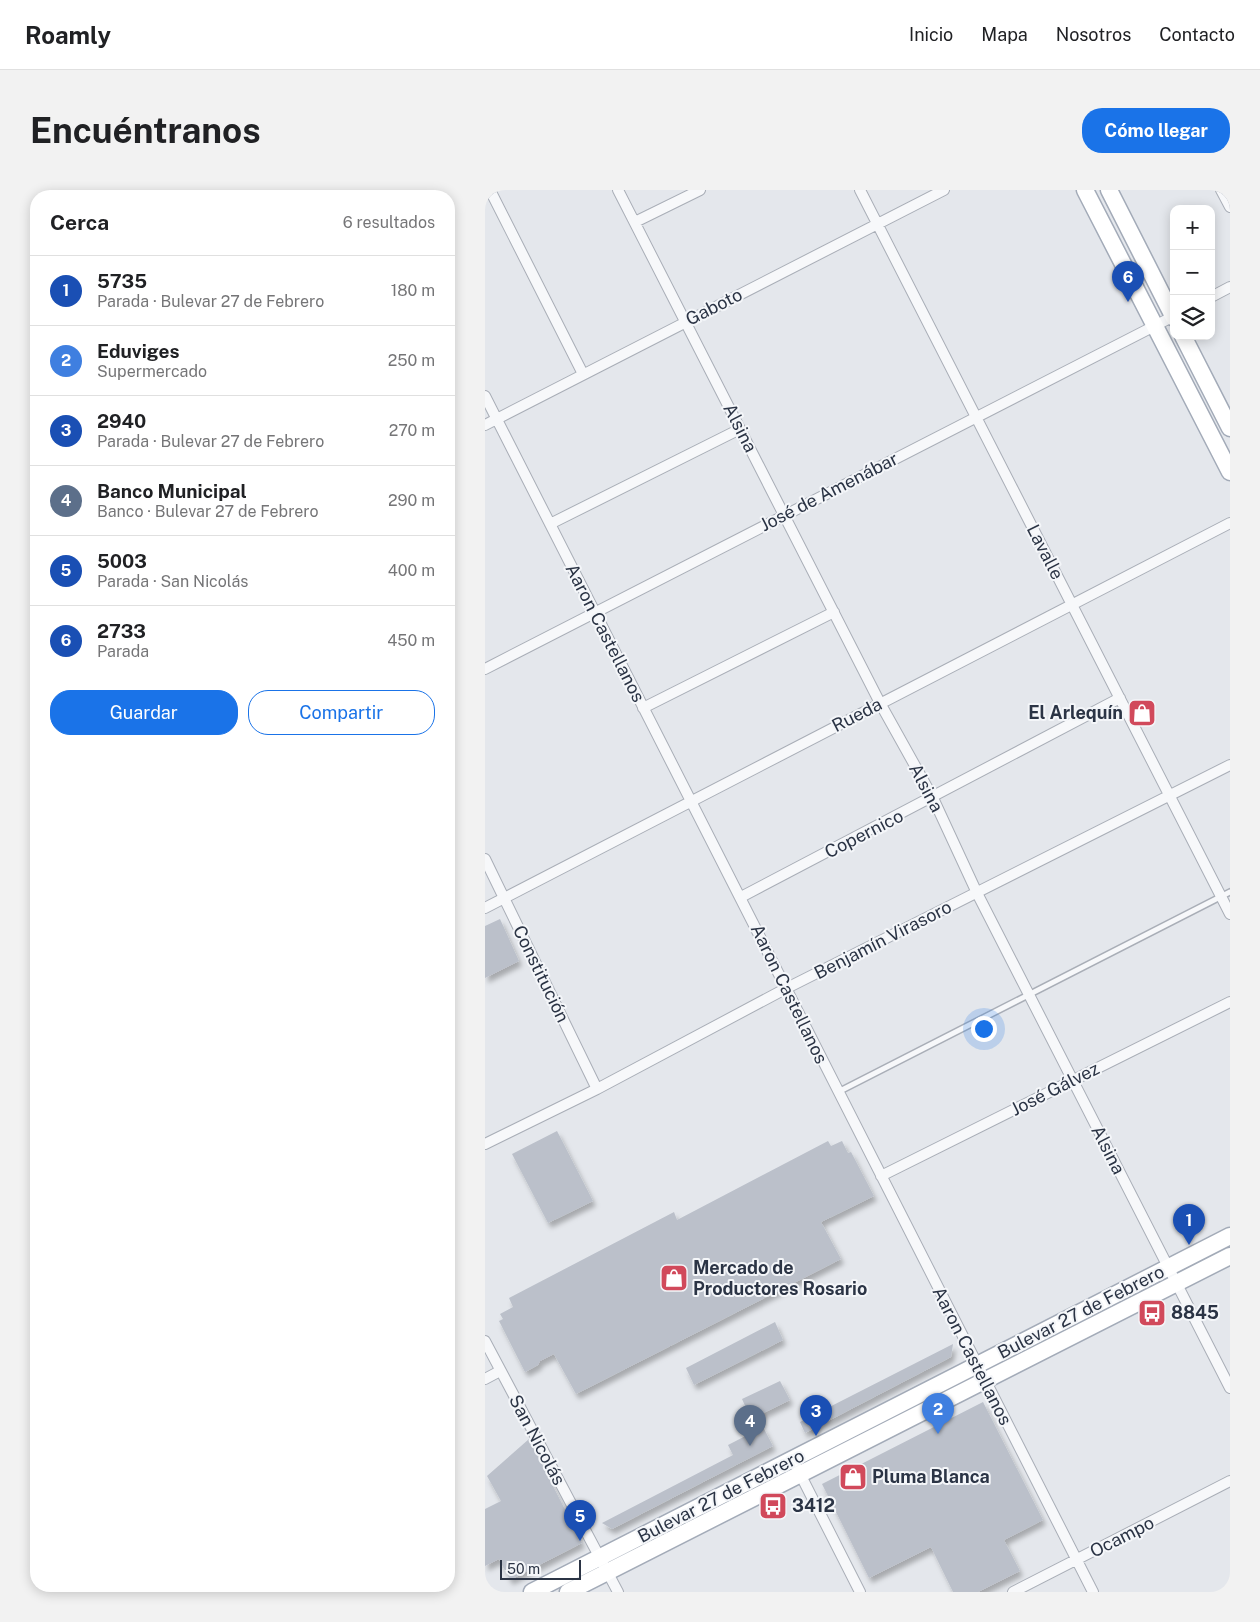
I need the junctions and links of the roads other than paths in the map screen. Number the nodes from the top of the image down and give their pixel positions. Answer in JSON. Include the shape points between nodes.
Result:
{"nodes":[{"id":1,"x":490,"y":190,"type":"edge"},
{"id":2,"x":618,"y":190,"type":"edge"},
{"id":3,"x":700,"y":190,"type":"edge"},
{"id":4,"x":860,"y":190,"type":"edge"},
{"id":5,"x":944,"y":190,"type":"edge"},
{"id":6,"x":1085,"y":190,"type":"edge"},
{"id":7,"x":1109,"y":190,"type":"edge"},
{"id":8,"x":1221,"y":190,"type":"edge"},
{"id":9,"x":1230,"y":207,"type":"edge"},
{"id":10,"x":635,"y":222,"type":"junction"},
{"id":11,"x":877,"y":224,"type":"junction"},
{"id":12,"x":1230,"y":287,"type":"edge"},
{"id":13,"x":1215,"y":295,"type":"edge"},
{"id":14,"x":1170,"y":309,"type":"edge"},
{"id":15,"x":1170,"y":319,"type":"edge"},
{"id":16,"x":685,"y":322,"type":"junction"},
{"id":17,"x":1155,"y":326,"type":"junction"},
{"id":18,"x":1185,"y":340,"type":"edge"},
{"id":19,"x":583,"y":374,"type":"junction"},
{"id":20,"x":485,"y":396,"type":"edge"},
{"id":21,"x":976,"y":417,"type":"junction"},
{"id":22,"x":496,"y":418,"type":"junction"},
{"id":23,"x":485,"y":425,"type":"edge"},
{"id":24,"x":1230,"y":428,"type":"edge"},
{"id":25,"x":740,"y":429,"type":"junction"},
{"id":26,"x":1230,"y":472,"type":"edge"},
{"id":27,"x":784,"y":515,"type":"junction"},
{"id":28,"x":1230,"y":523,"type":"edge"},
{"id":29,"x":550,"y":524,"type":"junction"},
{"id":30,"x":1072,"y":605,"type":"junction"},
{"id":31,"x":594,"y":612,"type":"junction"},
{"id":32,"x":833,"y":612,"type":"junction"},
{"id":33,"x":485,"y":669,"type":"edge"},
{"id":34,"x":1119,"y":698,"type":"junction"},
{"id":35,"x":880,"y":703,"type":"junction"},
{"id":36,"x":643,"y":708,"type":"junction"},
{"id":37,"x":1230,"y":765,"type":"edge"},
{"id":38,"x":1169,"y":796,"type":"junction"},
{"id":39,"x":933,"y":798,"type":"junction"},
{"id":40,"x":690,"y":801,"type":"junction"},
{"id":41,"x":485,"y":859,"type":"edge"},
{"id":42,"x":977,"y":893,"type":"junction"},
{"id":43,"x":1225,"y":895,"type":"edge"},
{"id":44,"x":741,"y":897,"type":"junction"},
{"id":45,"x":505,"y":898,"type":"junction"},
{"id":46,"x":485,"y":908,"type":"edge"},
{"id":47,"x":1230,"y":914,"type":"edge"},
{"id":48,"x":785,"y":989,"type":"junction"},
{"id":49,"x":1029,"y":995,"type":"junction"},
{"id":50,"x":1230,"y":1002,"type":"edge"},
{"id":51,"x":1073,"y":1080,"type":"junction"},
{"id":52,"x":597,"y":1089,"type":"junction"},
{"id":53,"x":838,"y":1092,"type":"junction"},
{"id":54,"x":485,"y":1144,"type":"edge"},
{"id":55,"x":881,"y":1176,"type":"junction"},
{"id":56,"x":1230,"y":1236,"type":"edge"},
{"id":57,"x":1230,"y":1256,"type":"edge"},
{"id":58,"x":1169,"y":1267,"type":"junction"},
{"id":59,"x":1177,"y":1283,"type":"junction"},
{"id":60,"x":485,"y":1341,"type":"edge"},
{"id":61,"x":976,"y":1365,"type":"junction"},
{"id":62,"x":500,"y":1371,"type":"junction"},
{"id":63,"x":485,"y":1378,"type":"edge"},
{"id":64,"x":984,"y":1380,"type":"junction"},
{"id":65,"x":1230,"y":1388,"type":"edge"},
{"id":66,"x":797,"y":1467,"type":"junction"},
{"id":67,"x":1230,"y":1481,"type":"edge"},
{"id":68,"x":1076,"y":1560,"type":"junction"},
{"id":69,"x":604,"y":1564,"type":"junction"},
{"id":70,"x":532,"y":1592,"type":"edge"},
{"id":71,"x":568,"y":1592,"type":"edge"},
{"id":72,"x":618,"y":1592,"type":"edge"},
{"id":73,"x":860,"y":1592,"type":"edge"},
{"id":74,"x":1013,"y":1592,"type":"edge"},
{"id":75,"x":1093,"y":1592,"type":"edge"}],
"edges":[{"from":1,"to":19,"type":"street"},
{"from":2,"to":10,"type":"street","name":"Alsina"},
{"from":3,"to":10,"type":"street"},
{"from":4,"to":11,"type":"street","name":"Lavalle"},
{"from":5,"to":11,"type":"street","name":"Gaboto"},
{"from":6,"to":17,"type":"main road"},
{"from":7,"to":14,"type":"main road"},
{"from":8,"to":9,"type":"street"},
{"from":10,"to":16,"type":"street","name":"Alsina"},
{"from":11,"to":16,"type":"street","name":"Gaboto"},
{"from":11,"to":21,"type":"street","name":"Lavalle"},
{"from":12,"to":13,"type":"street"},
{"from":15,"to":17,"type":"street","name":"José de Amenábar"},
{"from":16,"to":19,"type":"street","name":"Gaboto"},
{"from":16,"to":25,"type":"street","name":"Alsina"},
{"from":17,"to":21,"type":"street","name":"José de Amenábar"},
{"from":17,"to":26,"type":"main road"},
{"from":18,"to":24,"type":"main road"},
{"from":19,"to":22,"type":"street","name":"Gaboto"},
{"from":20,"to":22,"type":"street","name":"Aaron Castellanos"},
{"from":21,"to":27,"type":"street","name":"José de Amenábar"},
{"from":21,"to":30,"type":"street","name":"Lavalle"},
{"from":22,"to":23,"type":"street","name":"Gaboto"},
{"from":22,"to":29,"type":"street","name":"Aaron Castellanos"},
{"from":25,"to":27,"type":"street","name":"Alsina"},
{"from":25,"to":29,"type":"street"},
{"from":27,"to":31,"type":"street","name":"José de Amenábar"},
{"from":27,"to":32,"type":"street","name":"Alsina"},
{"from":28,"to":30,"type":"street","name":"Rueda"},
{"from":29,"to":31,"type":"street","name":"Aaron Castellanos"},
{"from":30,"to":34,"type":"street","name":"Lavalle"},
{"from":30,"to":35,"type":"street","name":"Rueda"},
{"from":31,"to":33,"type":"street","name":"José de Amenábar"},
{"from":31,"to":36,"type":"street","name":"Aaron Castellanos"},
{"from":32,"to":35,"type":"street","name":"Alsina"},
{"from":32,"to":36,"type":"street"},
{"from":34,"to":38,"type":"street","name":"Lavalle"},
{"from":34,"to":39,"type":"street","name":"Copernico"},
{"from":35,"to":39,"type":"street","name":"Alsina"},
{"from":35,"to":40,"type":"street","name":"Rueda"},
{"from":36,"to":40,"type":"street","name":"Aaron Castellanos"},
{"from":37,"to":38,"type":"street","name":"Benjamín Virasoro"},
{"from":38,"to":42,"type":"street","name":"Benjamín Virasoro"},
{"from":38,"to":43,"type":"street","name":"Lavalle"},
{"from":39,"to":42,"type":"street","name":"Alsina"},
{"from":39,"to":44,"type":"street","name":"Copernico"},
{"from":40,"to":44,"type":"street","name":"Aaron Castellanos"},
{"from":40,"to":45,"type":"street","name":"Rueda"},
{"from":41,"to":45,"type":"street","name":"Constitución"},
{"from":42,"to":48,"type":"street","name":"Benjamín Virasoro"},
{"from":42,"to":49,"type":"street","name":"Alsina"},
{"from":43,"to":47,"type":"street","name":"Lavalle"},
{"from":43,"to":49,"type":"lane"},
{"from":44,"to":48,"type":"street","name":"Aaron Castellanos"},
{"from":45,"to":46,"type":"street","name":"Rueda"},
{"from":45,"to":52,"type":"street","name":"Constitución"},
{"from":48,"to":52,"type":"street","name":"Benjamín Virasoro"},
{"from":48,"to":53,"type":"street","name":"Aaron Castellanos"},
{"from":49,"to":51,"type":"street","name":"Alsina"},
{"from":49,"to":53,"type":"lane"},
{"from":50,"to":51,"type":"street","name":"José Gálvez"},
{"from":51,"to":55,"type":"street","name":"José Gálvez"},
{"from":51,"to":58,"type":"street","name":"Alsina"},
{"from":52,"to":54,"type":"street","name":"Benjamín Virasoro"},
{"from":53,"to":55,"type":"street","name":"Aaron Castellanos"},
{"from":55,"to":61,"type":"street","name":"Aaron Castellanos"},
{"from":56,"to":58,"type":"main road","name":"Bulevar 27 de Febrero"},
{"from":57,"to":59,"type":"main road","name":"Bulevar 27 de Febrero"},
{"from":58,"to":59,"type":"street","name":"Alsina"},
{"from":58,"to":61,"type":"main road","name":"Bulevar 27 de Febrero"},
{"from":59,"to":64,"type":"main road","name":"Bulevar 27 de Febrero"},
{"from":59,"to":65,"type":"street","name":"Alsina"},
{"from":60,"to":62,"type":"street","name":"San Nicolás"},
{"from":61,"to":64,"type":"street","name":"Aaron Castellanos"},
{"from":61,"to":66,"type":"main road","name":"Bulevar 27 de Febrero"},
{"from":62,"to":63,"type":"street"},
{"from":62,"to":69,"type":"street","name":"San Nicolás"},
{"from":64,"to":66,"type":"main road","name":"Bulevar 27 de Febrero"},
{"from":64,"to":68,"type":"street","name":"Aaron Castellanos"},
{"from":66,"to":69,"type":"main road","name":"Bulevar 27 de Febrero"},
{"from":66,"to":73,"type":"street"},
{"from":67,"to":68,"type":"street","name":"Ocampo"},
{"from":68,"to":74,"type":"street","name":"Ocampo"},
{"from":68,"to":75,"type":"street","name":"Aaron Castellanos"},
{"from":69,"to":70,"type":"main road","name":"Bulevar 27 de Febrero"},
{"from":69,"to":71,"type":"main road","name":"Bulevar 27 de Febrero"},
{"from":69,"to":72,"type":"street","name":"San Nicolás"}]}
